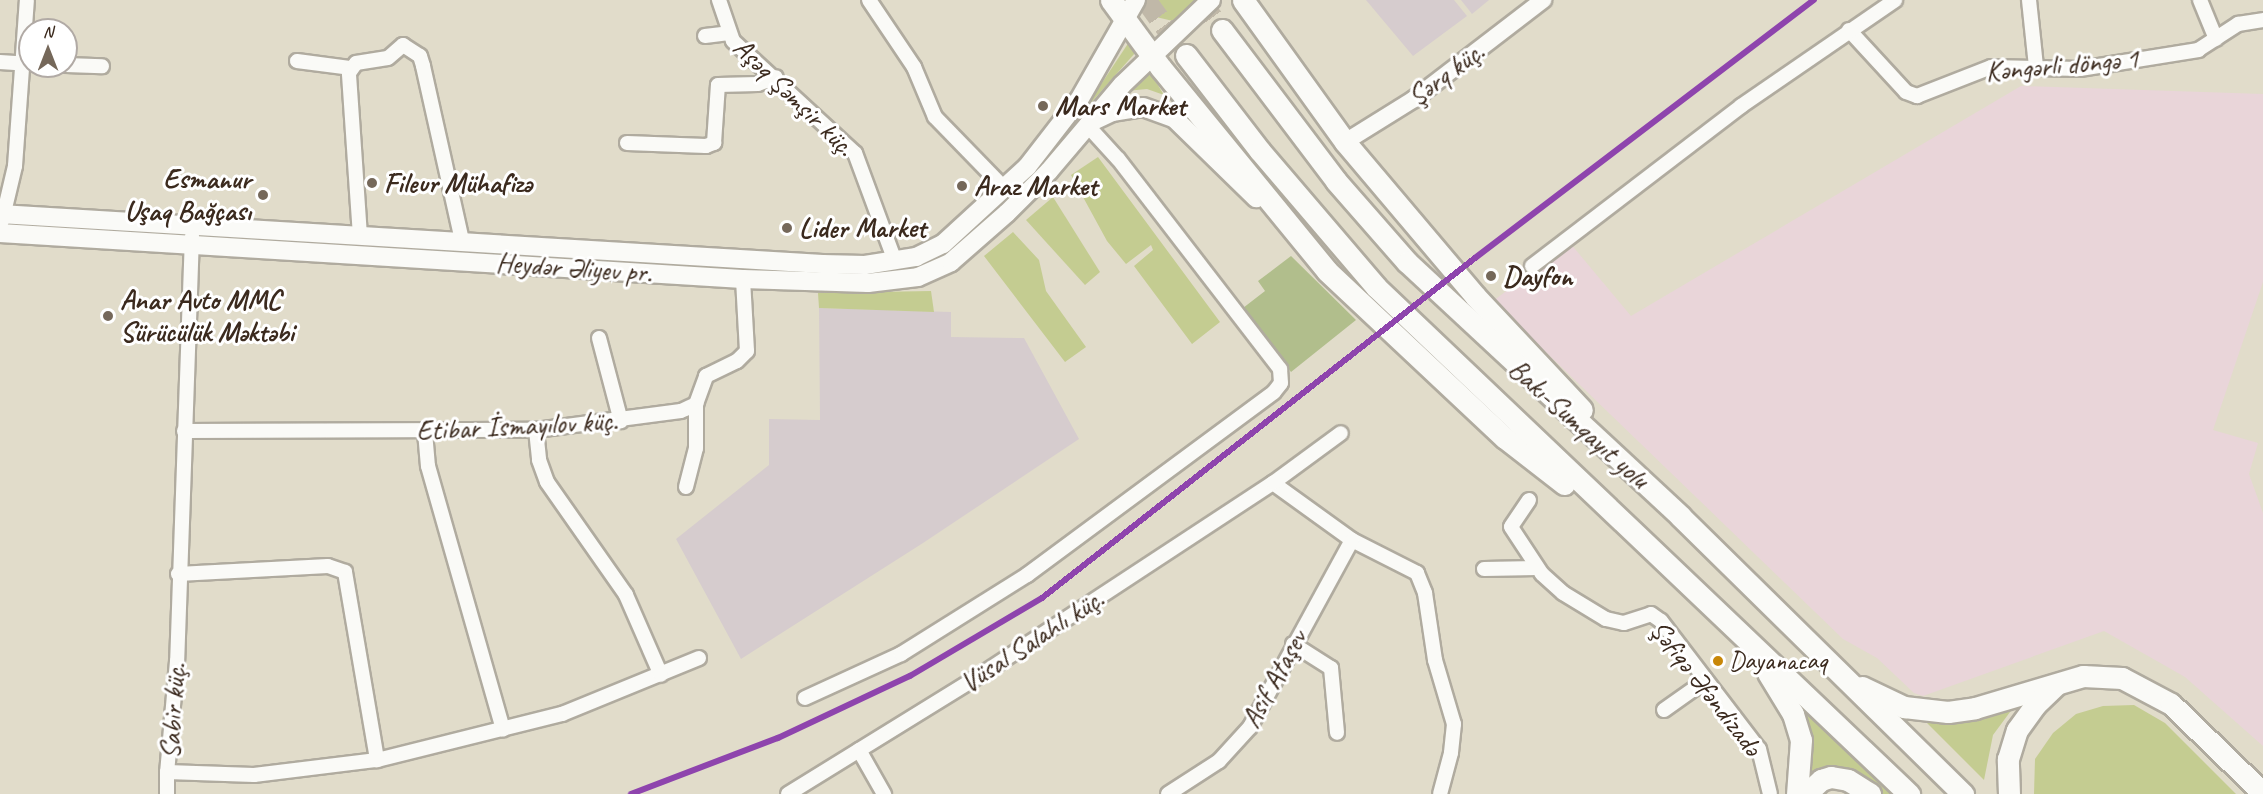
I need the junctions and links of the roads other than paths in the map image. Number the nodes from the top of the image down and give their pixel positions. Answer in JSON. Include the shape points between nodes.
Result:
{"nodes":[{"id":1,"x":27,"y":0,"type":"edge"},
{"id":2,"x":719,"y":0,"type":"edge"},
{"id":3,"x":869,"y":0,"type":"edge"},
{"id":4,"x":1111,"y":0,"type":"edge"},
{"id":5,"x":1136,"y":0,"type":"edge"},
{"id":6,"x":1211,"y":0,"type":"edge"},
{"id":7,"x":1243,"y":0,"type":"edge"},
{"id":8,"x":1543,"y":0,"type":"edge"},
{"id":9,"x":1895,"y":0,"type":"edge"},
{"id":10,"x":2029,"y":0,"type":"edge"},
{"id":11,"x":2200,"y":0,"type":"edge"},
{"id":12,"x":27,"y":18,"type":"edge"},
{"id":13,"x":1125,"y":19,"type":"junction"},
{"id":14,"x":2263,"y":20,"type":"edge"},
{"id":15,"x":1222,"y":30,"type":"tunnel mouth"},
{"id":16,"x":1849,"y":30,"type":"junction"},
{"id":17,"x":729,"y":33,"type":"junction"},
{"id":18,"x":705,"y":36,"type":"dead end"},
{"id":19,"x":2216,"y":39,"type":"junction"},
{"id":20,"x":1186,"y":55,"type":"tunnel mouth"},
{"id":21,"x":1151,"y":56,"type":"junction"},
{"id":22,"x":297,"y":61,"type":"dead end"},
{"id":23,"x":0,"y":62,"type":"edge"},
{"id":24,"x":18,"y":63,"type":"edge"},
{"id":25,"x":78,"y":65,"type":"edge"},
{"id":26,"x":102,"y":66,"type":"dead end"},
{"id":27,"x":2036,"y":67,"type":"junction"},
{"id":28,"x":351,"y":68,"type":"junction"},
{"id":29,"x":776,"y":77,"type":"junction"},
{"id":30,"x":25,"y":78,"type":"edge"},
{"id":31,"x":1086,"y":124,"type":"junction"},
{"id":32,"x":1345,"y":142,"type":"junction"},
{"id":33,"x":627,"y":143,"type":"dead end"},
{"id":34,"x":999,"y":194,"type":"junction"},
{"id":35,"x":1007,"y":213,"type":"junction"},
{"id":36,"x":1,"y":218,"type":"edge"},
{"id":37,"x":193,"y":226,"type":"junction"},
{"id":38,"x":0,"y":233,"type":"edge"},
{"id":39,"x":360,"y":236,"type":"junction"},
{"id":40,"x":462,"y":242,"type":"junction"},
{"id":41,"x":191,"y":246,"type":"junction"},
{"id":42,"x":895,"y":261,"type":"junction"},
{"id":43,"x":1532,"y":266,"type":"dead end"},
{"id":44,"x":1328,"y":271,"type":"junction"},
{"id":45,"x":743,"y":279,"type":"junction"},
{"id":46,"x":599,"y":338,"type":"dead end"},
{"id":47,"x":696,"y":404,"type":"junction"},
{"id":48,"x":621,"y":421,"type":"junction"},
{"id":49,"x":536,"y":430,"type":"junction"},
{"id":50,"x":184,"y":432,"type":"junction"},
{"id":51,"x":425,"y":432,"type":"junction"},
{"id":52,"x":1341,"y":433,"type":"dead end"},
{"id":53,"x":1273,"y":483,"type":"junction"},
{"id":54,"x":686,"y":487,"type":"dead end"},
{"id":55,"x":1529,"y":500,"type":"dead end"},
{"id":56,"x":1680,"y":516,"type":"junction"},
{"id":57,"x":1352,"y":540,"type":"junction"},
{"id":58,"x":1651,"y":551,"type":"junction"},
{"id":59,"x":1537,"y":568,"type":"junction"},
{"id":60,"x":1484,"y":569,"type":"dead end"},
{"id":61,"x":178,"y":574,"type":"junction"},
{"id":62,"x":1728,"y":623,"type":"junction"},
{"id":63,"x":1293,"y":644,"type":"junction"},
{"id":64,"x":699,"y":658,"type":"dead end"},
{"id":65,"x":1833,"y":669,"type":"junction"},
{"id":66,"x":661,"y":675,"type":"junction"},
{"id":67,"x":1705,"y":681,"type":"junction"},
{"id":68,"x":2060,"y":681,"type":"junction"},
{"id":69,"x":805,"y":698,"type":"dead end"},
{"id":70,"x":1664,"y":710,"type":"dead end"},
{"id":71,"x":503,"y":730,"type":"junction"},
{"id":72,"x":1337,"y":733,"type":"dead end"},
{"id":73,"x":859,"y":750,"type":"junction"},
{"id":74,"x":377,"y":760,"type":"junction"},
{"id":75,"x":167,"y":772,"type":"junction"},
{"id":76,"x":2263,"y":793,"type":"edge"},
{"id":77,"x":167,"y":794,"type":"edge"},
{"id":78,"x":788,"y":794,"type":"edge"},
{"id":79,"x":884,"y":794,"type":"edge"},
{"id":80,"x":1168,"y":794,"type":"edge"},
{"id":81,"x":1440,"y":794,"type":"edge"},
{"id":82,"x":1770,"y":794,"type":"edge"},
{"id":83,"x":1797,"y":794,"type":"edge"},
{"id":84,"x":1806,"y":794,"type":"edge"},
{"id":85,"x":1870,"y":794,"type":"edge"},
{"id":86,"x":1909,"y":794,"type":"edge"},
{"id":87,"x":1963,"y":794,"type":"edge"},
{"id":88,"x":2009,"y":794,"type":"edge"}],
"edges":[{"from":1,"to":12,"type":"street"},
{"from":2,"to":17,"type":"street","name":"Aşəq Şəmşir küç."},
{"from":3,"to":34,"type":"street","via":[[914,67],[935,117]]},
{"from":4,"to":13,"type":"highway"},
{"from":5,"to":13,"type":"main road","name":"Heydər Əliyev pr."},
{"from":6,"to":21,"type":"main road","name":"Heydər Əliyev pr."},
{"from":7,"to":32,"type":"highway"},
{"from":8,"to":32,"type":"street","name":"Şərq küç.","via":[[1421,94]]},
{"from":9,"to":16,"type":"street"},
{"from":10,"to":27,"type":"street","via":[[2037,45]]},
{"from":11,"to":19,"type":"street"},
{"from":13,"to":21,"type":"highway"},
{"from":13,"to":34,"type":"main road","name":"Heydər Əliyev pr.","via":[[1096,74],[1051,135]]},
{"from":14,"to":19,"type":"street","name":"Kəngərli döngə 1","via":[[2244,21]]},
{"from":15,"to":56,"type":"highway","name":"Bakı-Sumqayıt yolu","via":[[1336,181],[1407,262]]},
{"from":16,"to":27,"type":"street","name":"Kəngərli döngə 1","via":[[1906,92],[1917,96],[1991,67]]},
{"from":16,"to":43,"type":"street","via":[[1741,106]]},
{"from":17,"to":18,"type":"street"},
{"from":17,"to":29,"type":"street","name":"Aşəq Şəmşir küç."},
{"from":19,"to":27,"type":"street","name":"Kəngərli döngə 1","via":[[2203,49],[2101,67]]},
{"from":20,"to":58,"type":"highway","name":"Bakı-Sumqayıt yolu","via":[[1260,151],[1376,286]]},
{"from":21,"to":31,"type":"main road","name":"Heydər Əliyev pr."},
{"from":21,"to":44,"type":"highway"},
{"from":22,"to":28,"type":"street"},
{"from":23,"to":24,"type":"street"},
{"from":25,"to":26,"type":"street"},
{"from":28,"to":39,"type":"street"},
{"from":28,"to":40,"type":"street","via":[[356,63],[388,58],[403,45],[420,56]]},
{"from":29,"to":33,"type":"street","via":[[758,84],[718,85],[714,143]]},
{"from":29,"to":42,"type":"street","name":"Aşəq Şəmşir küç.","via":[[855,153]]},
{"from":30,"to":36,"type":"street","via":[[15,166]]},
{"from":31,"to":35,"type":"main road","name":"Heydər Əliyev pr.","via":[[1049,171]]},
{"from":31,"to":44,"type":"main road","via":[[1126,108],[1151,109],[1174,118]]},
{"from":31,"to":69,"type":"street","via":[[1118,159],[1280,369],[1281,383],[1027,575],[901,654]]},
{"from":32,"to":56,"type":"highway","via":[[1475,296]]},
{"from":34,"to":35,"type":"main road"},
{"from":34,"to":42,"type":"main road","name":"Heydər Əliyev pr.","via":[[943,244],[916,257]]},
{"from":35,"to":45,"type":"main road","name":"Heydər Əliyev pr.","via":[[951,262],[918,277],[867,283]]},
{"from":36,"to":37,"type":"main road","name":"Heydər Əliyev pr."},
{"from":37,"to":39,"type":"main road","name":"Heydər Əliyev pr."},
{"from":37,"to":41,"type":"street","name":"Sabir küç."},
{"from":38,"to":41,"type":"main road","name":"Heydər Əliyev pr."},
{"from":39,"to":40,"type":"main road","name":"Heydər Əliyev pr."},
{"from":40,"to":42,"type":"main road","name":"Heydər Əliyev pr.","via":[[822,264]]},
{"from":41,"to":45,"type":"main road","name":"Heydər Əliyev pr."},
{"from":41,"to":50,"type":"street","name":"Sabir küç."},
{"from":44,"to":58,"type":"highway","via":[[1505,438]]},
{"from":45,"to":47,"type":"street","via":[[747,351],[737,362],[706,376]]},
{"from":46,"to":48,"type":"street"},
{"from":47,"to":48,"type":"street","name":"Etibar İsmayılov küç.","via":[[681,411]]},
{"from":47,"to":54,"type":"street","via":[[696,448]]},
{"from":48,"to":49,"type":"street","name":"Etibar İsmayılov küç."},
{"from":49,"to":51,"type":"street","name":"Etibar İsmayılov küç."},
{"from":49,"to":66,"type":"street","via":[[539,460],[547,482],[626,595]]},
{"from":50,"to":51,"type":"street","name":"Etibar İsmayılov küç."},
{"from":50,"to":61,"type":"street","name":"Sabir küç."},
{"from":51,"to":71,"type":"street","via":[[428,466]]},
{"from":52,"to":53,"type":"street","name":"Vüsal Salahlı küç."},
{"from":53,"to":57,"type":"street"},
{"from":53,"to":73,"type":"street","name":"Vüsal Salahlı küç."},
{"from":55,"to":59,"type":"street","name":"Şəfiqə Əfəndizadə","via":[[1511,527]]},
{"from":56,"to":65,"type":"highway","name":"Bakı-Sumqayıt yolu"},
{"from":57,"to":63,"type":"street","name":"Asif Ataşev"},
{"from":57,"to":81,"type":"street","via":[[1410,568],[1422,583],[1435,660],[1454,724]]},
{"from":58,"to":62,"type":"highway","name":"Bakı-Sumqayıt yolu"},
{"from":59,"to":60,"type":"street"},
{"from":59,"to":67,"type":"street","name":"Şəfiqə Əfəndizadə","via":[[1552,585],[1605,619],[1624,623],[1644,615],[1655,616]]},
{"from":61,"to":74,"type":"street","via":[[328,566],[345,572]]},
{"from":61,"to":75,"type":"street","name":"Sabir küç.","via":[[177,661]]},
{"from":62,"to":83,"type":"highway","via":[[1773,678],[1793,714],[1802,755]]},
{"from":62,"to":86,"type":"highway","name":"Bakı-Sumqayıt yolu"},
{"from":63,"to":72,"type":"street","via":[[1331,668]]},
{"from":63,"to":80,"type":"street","name":"Asif Ataşev","via":[[1250,727],[1209,768]]},
{"from":64,"to":66,"type":"street","name":"Sabir küç."},
{"from":65,"to":68,"type":"highway","via":[[1875,695],[1927,711],[1975,708]]},
{"from":65,"to":87,"type":"highway","name":"Bakı-Sumqayıt yolu"},
{"from":66,"to":71,"type":"street","name":"Sabir küç.","via":[[562,714]]},
{"from":67,"to":70,"type":"street"},
{"from":67,"to":82,"type":"street","name":"Şəfiqə Əfəndizadə","via":[[1760,749]]},
{"from":68,"to":76,"type":"highway","via":[[2098,674],[2147,688],[2171,704]]},
{"from":68,"to":88,"type":"highway","via":[[2017,730],[2008,759]]},
{"from":71,"to":74,"type":"street","name":"Sabir küç."},
{"from":73,"to":78,"type":"street","name":"Vüsal Salahlı küç."},
{"from":73,"to":79,"type":"street"},
{"from":74,"to":75,"type":"street","name":"Sabir küç.","via":[[254,775]]},
{"from":75,"to":77,"type":"street"},
{"from":84,"to":85,"type":"highway","via":[[1821,780],[1831,777],[1848,780]]}]}
